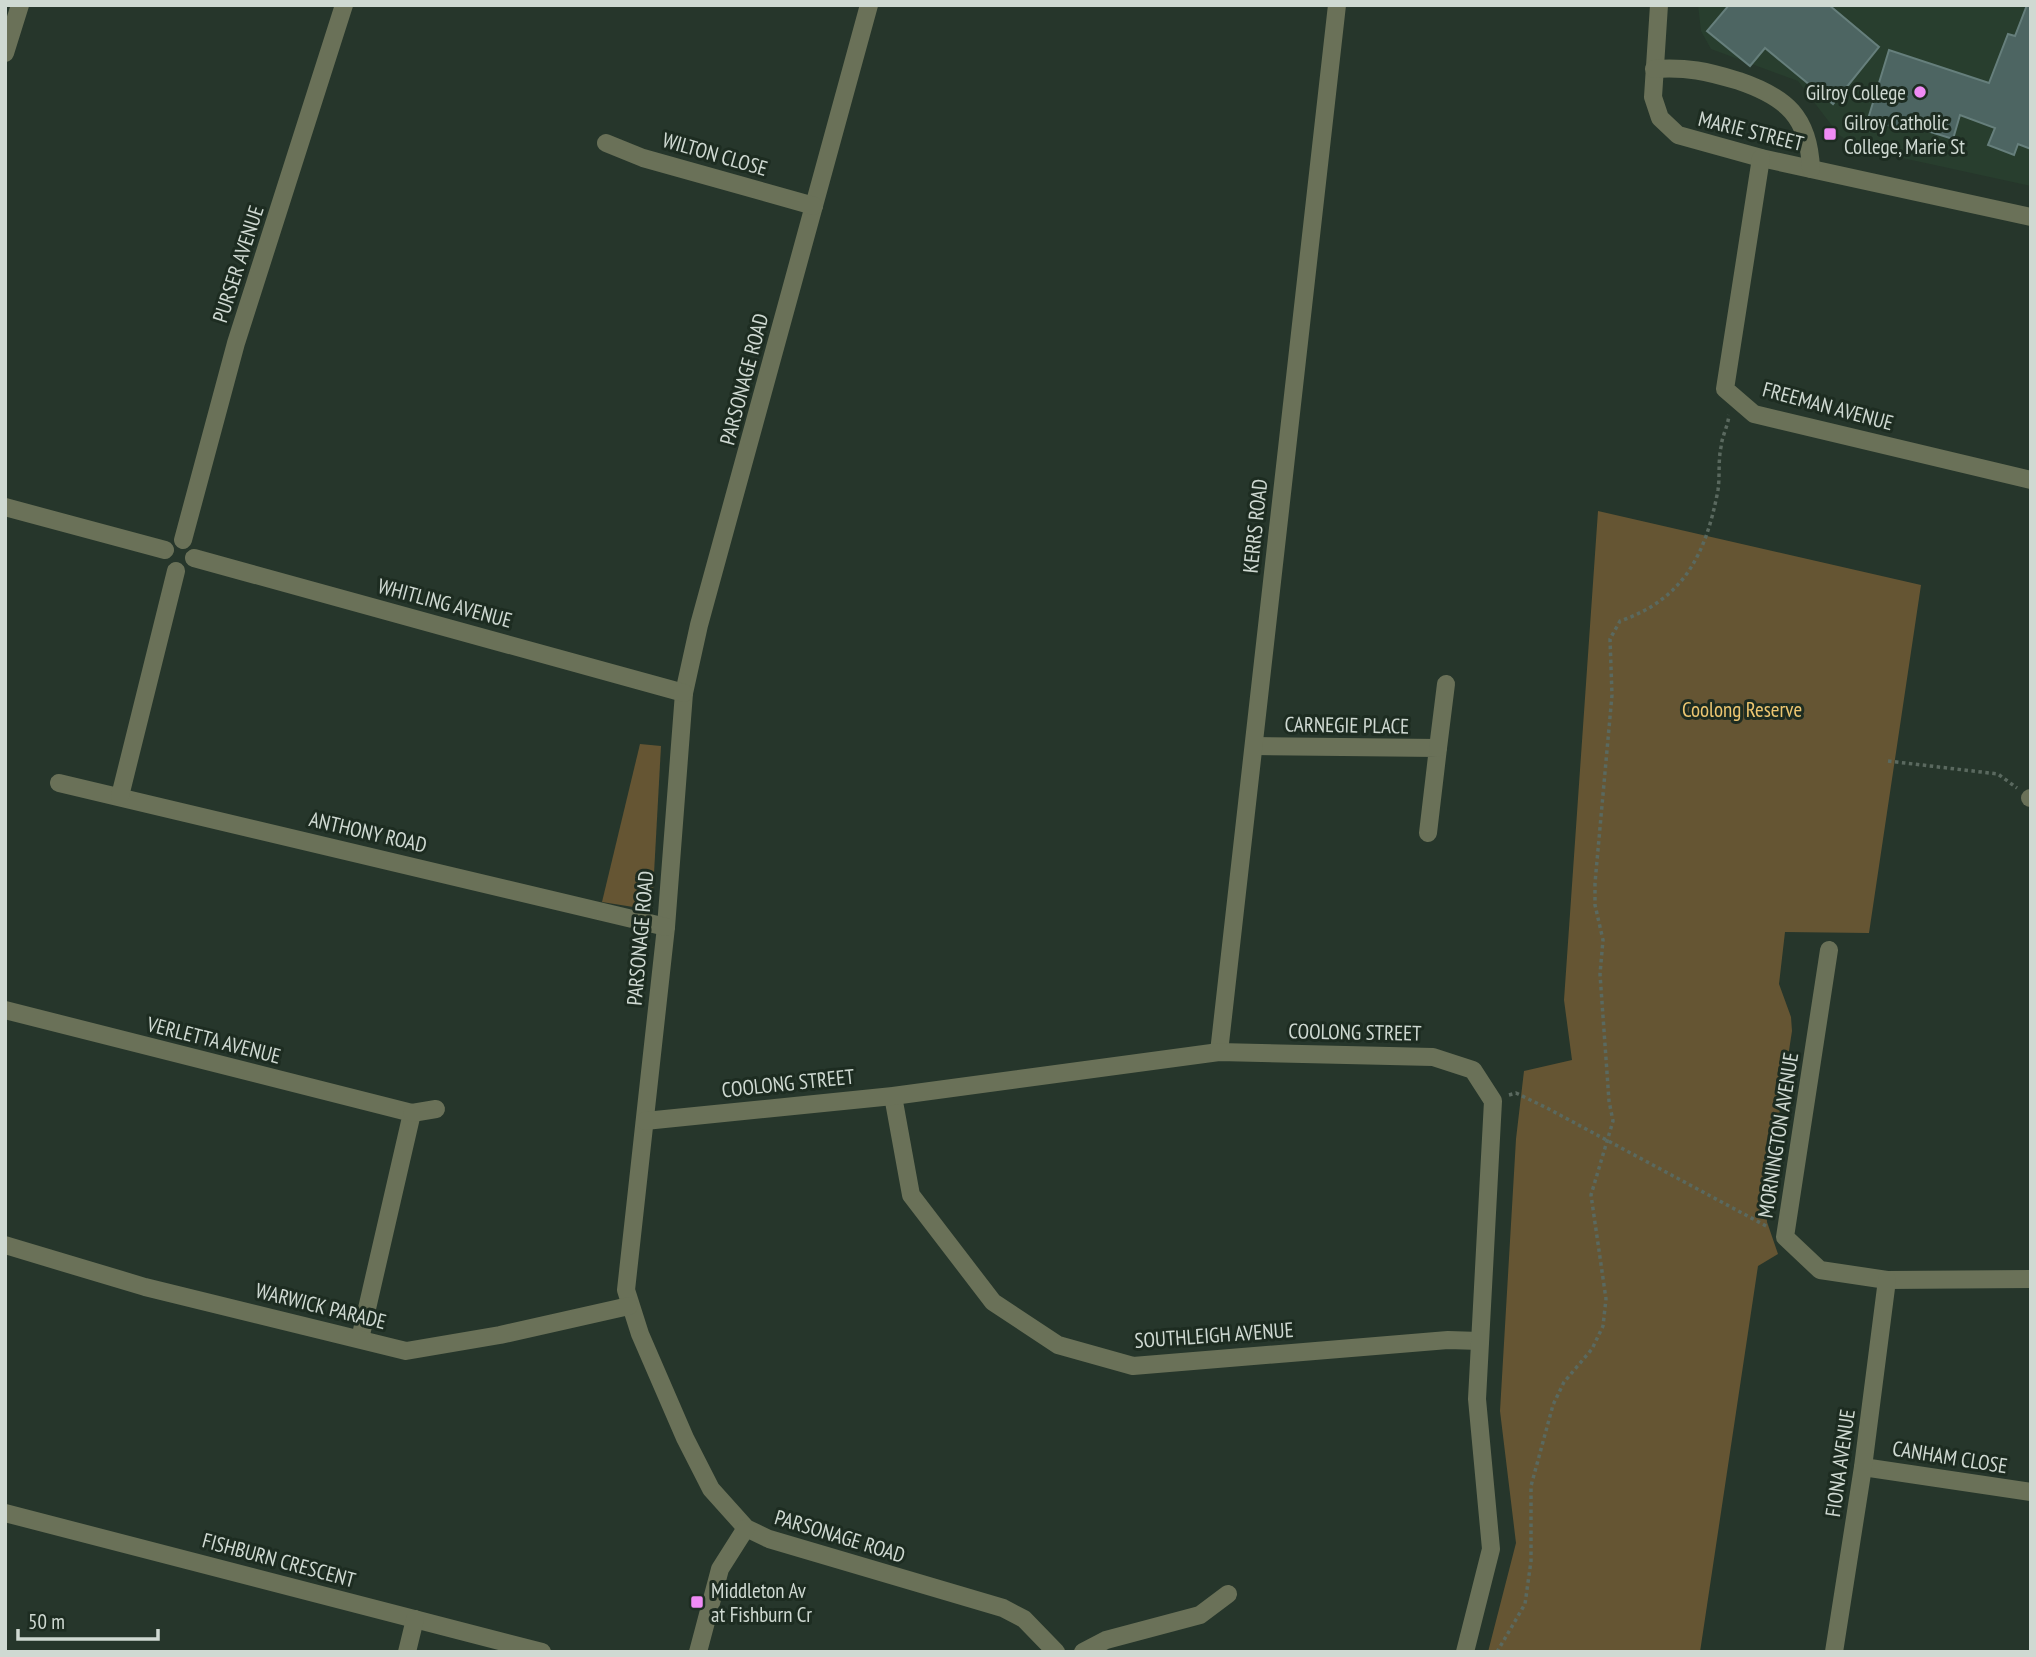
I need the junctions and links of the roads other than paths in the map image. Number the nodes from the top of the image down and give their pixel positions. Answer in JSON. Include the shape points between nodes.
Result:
{"nodes":[{"id":1,"x":20,"y":5,"type":"edge"},
{"id":2,"x":344,"y":5,"type":"edge"},
{"id":3,"x":869,"y":5,"type":"edge"},
{"id":4,"x":1337,"y":5,"type":"edge"},
{"id":5,"x":1659,"y":5,"type":"edge"},
{"id":6,"x":5,"y":53,"type":"edge"},
{"id":7,"x":1654,"y":69,"type":"junction"},
{"id":8,"x":606,"y":143,"type":"dead end"},
{"id":9,"x":1761,"y":158,"type":"junction"},
{"id":10,"x":1811,"y":169,"type":"junction"},
{"id":11,"x":814,"y":206,"type":"junction"},
{"id":12,"x":2031,"y":217,"type":"edge"},
{"id":13,"x":2031,"y":480,"type":"edge"},
{"id":14,"x":5,"y":508,"type":"edge"},
{"id":15,"x":183,"y":540,"type":"junction"},
{"id":16,"x":165,"y":550,"type":"junction"},
{"id":17,"x":194,"y":558,"type":"junction"},
{"id":18,"x":176,"y":571,"type":"junction"},
{"id":19,"x":1446,"y":684,"type":"dead end"},
{"id":20,"x":684,"y":693,"type":"junction"},
{"id":21,"x":1254,"y":746,"type":"junction"},
{"id":22,"x":1438,"y":748,"type":"junction"},
{"id":23,"x":59,"y":783,"type":"dead end"},
{"id":24,"x":120,"y":796,"type":"junction"},
{"id":25,"x":1428,"y":832,"type":"dead end"},
{"id":26,"x":666,"y":927,"type":"junction"},
{"id":27,"x":1829,"y":950,"type":"dead end"},
{"id":28,"x":5,"y":1010,"type":"edge"},
{"id":29,"x":1219,"y":1052,"type":"junction"},
{"id":30,"x":893,"y":1096,"type":"junction"},
{"id":31,"x":436,"y":1109,"type":"dead end"},
{"id":32,"x":412,"y":1112,"type":"junction"},
{"id":33,"x":645,"y":1121,"type":"junction"},
{"id":34,"x":5,"y":1245,"type":"edge"},
{"id":35,"x":2031,"y":1279,"type":"edge"},
{"id":36,"x":1887,"y":1280,"type":"junction"},
{"id":37,"x":628,"y":1306,"type":"junction"},
{"id":38,"x":360,"y":1339,"type":"junction"},
{"id":39,"x":1480,"y":1341,"type":"junction"},
{"id":40,"x":1863,"y":1467,"type":"junction"},
{"id":41,"x":2031,"y":1492,"type":"edge"},
{"id":42,"x":5,"y":1513,"type":"edge"},
{"id":43,"x":746,"y":1528,"type":"junction"},
{"id":44,"x":1228,"y":1594,"type":"dead end"},
{"id":45,"x":415,"y":1619,"type":"junction"},
{"id":46,"x":407,"y":1652,"type":"edge"},
{"id":47,"x":542,"y":1652,"type":"edge"},
{"id":48,"x":698,"y":1652,"type":"edge"},
{"id":49,"x":1056,"y":1652,"type":"edge"},
{"id":50,"x":1083,"y":1652,"type":"edge"},
{"id":51,"x":1465,"y":1652,"type":"edge"},
{"id":52,"x":1834,"y":1652,"type":"edge"}],
"edges":[{"from":1,"to":6,"type":"street"},
{"from":2,"to":15,"type":"street","name":"PURSER AVENUE","via":[[236,343]]},
{"from":3,"to":11,"type":"street","name":"PARSONAGE ROAD"},
{"from":4,"to":21,"type":"street","name":"KERRS ROAD"},
{"from":5,"to":7,"type":"street","name":"MARIE STREET"},
{"from":7,"to":9,"type":"street","name":"MARIE STREET","via":[[1654,104],[1669,129],[1685,138]]},
{"from":7,"to":10,"type":"street","via":[[1701,69],[1767,91],[1796,115],[1810,147]]},
{"from":8,"to":11,"type":"street","name":"WILTON CLOSE","via":[[643,158]]},
{"from":9,"to":10,"type":"street","name":"MARIE STREET"},
{"from":9,"to":13,"type":"street","name":"FREEMAN AVENUE","via":[[1726,389],[1754,414]]},
{"from":10,"to":12,"type":"street","name":"MARIE STREET"},
{"from":11,"to":20,"type":"street","name":"PARSONAGE ROAD"},
{"from":14,"to":16,"type":"street"},
{"from":15,"to":16,"type":"street","via":[[173,541]]},
{"from":15,"to":17,"type":"street","via":[[192,546]]},
{"from":16,"to":18,"type":"street","via":[[166,563]]},
{"from":17,"to":18,"type":"street","via":[[188,567]]},
{"from":17,"to":20,"type":"street","name":"WHITLING AVENUE"},
{"from":18,"to":24,"type":"street"},
{"from":19,"to":22,"type":"street","name":"CARNEGIE PLACE"},
{"from":20,"to":26,"type":"street","name":"PARSONAGE ROAD"},
{"from":21,"to":22,"type":"street","name":"CARNEGIE PLACE"},
{"from":21,"to":29,"type":"street","name":"KERRS ROAD"},
{"from":22,"to":25,"type":"street","name":"CARNEGIE PLACE"},
{"from":23,"to":24,"type":"street","name":"ANTHONY ROAD"},
{"from":24,"to":26,"type":"street","name":"ANTHONY ROAD"},
{"from":26,"to":33,"type":"street","name":"PARSONAGE ROAD"},
{"from":27,"to":36,"type":"street","name":"MORNINGTON AVENUE","via":[[1785,1237],[1820,1270]]},
{"from":28,"to":32,"type":"street","name":"VERLETTA AVENUE"},
{"from":29,"to":30,"type":"street","name":"COOLONG STREET"},
{"from":29,"to":39,"type":"street","name":"COOLONG STREET","via":[[1433,1057],[1473,1070],[1493,1101]]},
{"from":30,"to":33,"type":"street","name":"COOLONG STREET"},
{"from":30,"to":39,"type":"street","name":"SOUTHLEIGH AVENUE","via":[[911,1195],[993,1302],[1058,1345],[1133,1366]]},
{"from":31,"to":32,"type":"street","name":"VERLETTA AVENUE"},
{"from":32,"to":38,"type":"street"},
{"from":33,"to":37,"type":"street","name":"PARSONAGE ROAD","via":[[626,1276]]},
{"from":34,"to":38,"type":"street","name":"WARWICK PARADE","via":[[145,1287]]},
{"from":35,"to":36,"type":"street","name":"MORNINGTON AVENUE"},
{"from":36,"to":40,"type":"street","name":"FIONA AVENUE"},
{"from":37,"to":38,"type":"street","name":"WARWICK PARADE","via":[[406,1351]]},
{"from":37,"to":43,"type":"street","name":"PARSONAGE ROAD","via":[[711,1489]]},
{"from":39,"to":51,"type":"street","via":[[1477,1420],[1491,1549]]},
{"from":40,"to":41,"type":"street","name":"CANHAM CLOSE"},
{"from":40,"to":52,"type":"street","name":"FIONA AVENUE"},
{"from":42,"to":45,"type":"street","name":"FISHBURN CRESCENT"},
{"from":43,"to":48,"type":"street","via":[[720,1569]]},
{"from":43,"to":49,"type":"street","name":"PARSONAGE ROAD","via":[[769,1539],[1003,1608],[1024,1619]]},
{"from":44,"to":50,"type":"street","via":[[1200,1615],[1106,1640]]},
{"from":45,"to":46,"type":"street"},
{"from":45,"to":47,"type":"street","name":"FISHBURN CRESCENT"}]}
